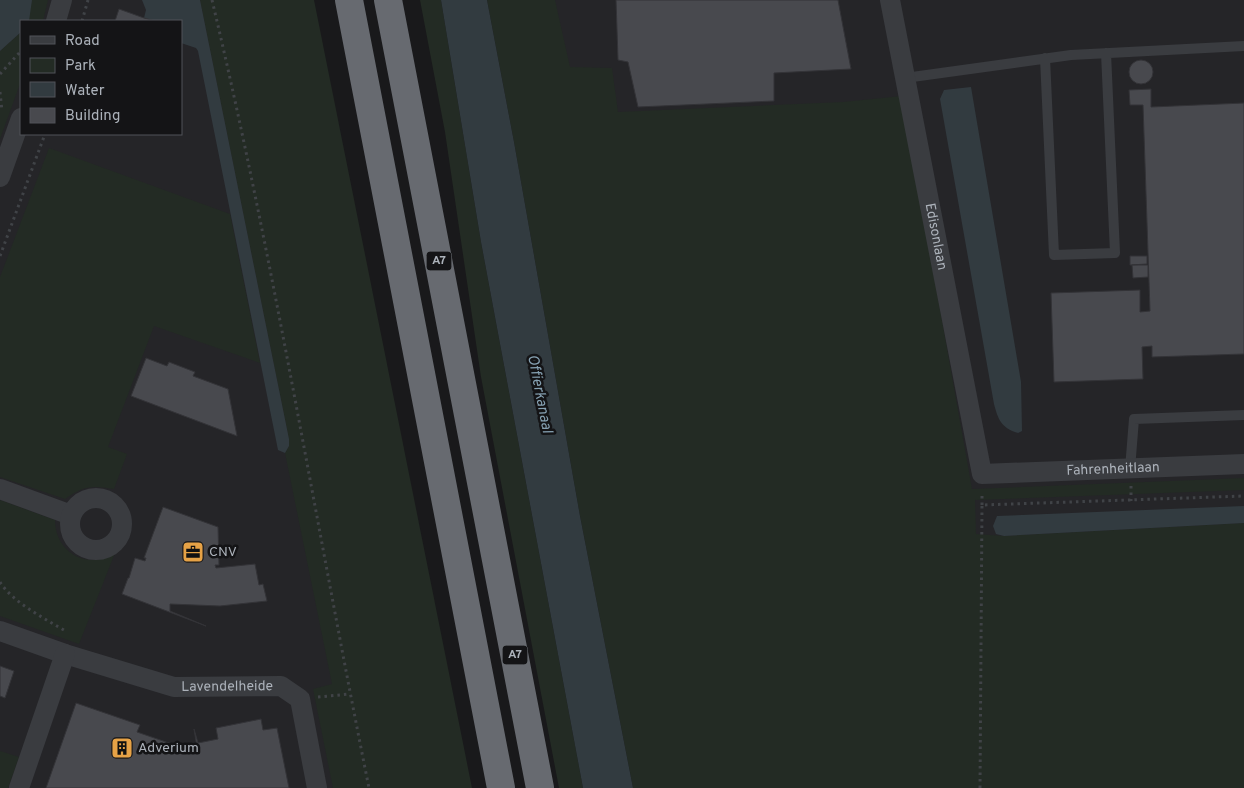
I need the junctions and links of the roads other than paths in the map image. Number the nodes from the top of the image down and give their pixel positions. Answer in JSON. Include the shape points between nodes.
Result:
{"nodes":[{"id":1,"x":62,"y":0,"type":"edge"},
{"id":2,"x":349,"y":0,"type":"edge"},
{"id":3,"x":388,"y":0,"type":"edge"},
{"id":4,"x":890,"y":0,"type":"edge"},
{"id":5,"x":56,"y":20,"type":"edge"},
{"id":6,"x":1244,"y":46,"type":"edge"},
{"id":7,"x":1106,"y":53,"type":"junction"},
{"id":8,"x":1045,"y":58,"type":"junction"},
{"id":9,"x":904,"y":78,"type":"junction"},
{"id":10,"x":20,"y":121,"type":"edge"},
{"id":11,"x":0,"y":177,"type":"edge"},
{"id":12,"x":1244,"y":415,"type":"edge"},
{"id":13,"x":1244,"y":464,"type":"edge"},
{"id":14,"x":1130,"y":468,"type":"junction"},
{"id":15,"x":982,"y":474,"type":"joint"},
{"id":16,"x":0,"y":489,"type":"edge"},
{"id":17,"x":71,"y":514,"type":"dead end"},
{"id":18,"x":0,"y":631,"type":"edge"},
{"id":19,"x":65,"y":654,"type":"junction"},
{"id":20,"x":19,"y":788,"type":"edge"},
{"id":21,"x":317,"y":788,"type":"edge"},
{"id":22,"x":501,"y":788,"type":"edge"},
{"id":23,"x":540,"y":788,"type":"edge"}],
"edges":[{"from":1,"to":5,"type":"street"},
{"from":2,"to":22,"type":"highway"},
{"from":3,"to":23,"type":"highway","number":"A7"},
{"from":4,"to":9,"type":"street","name":"Edisonlaan"},
{"from":6,"to":7,"type":"lane"},
{"from":7,"to":8,"type":"lane"},
{"from":7,"to":8,"type":"lane","via":[[1115,253],[1054,255]]},
{"from":8,"to":9,"type":"lane"},
{"from":9,"to":15,"type":"street","name":"Edisonlaan"},
{"from":10,"to":11,"type":"street"},
{"from":12,"to":14,"type":"lane","via":[[1134,419]]},
{"from":13,"to":14,"type":"street","name":"Fahrenheitlaan"},
{"from":14,"to":15,"type":"street","name":"Fahrenheitlaan"},
{"from":16,"to":17,"type":"street"},
{"from":18,"to":19,"type":"street","name":"Lavendelheide"},
{"from":19,"to":20,"type":"street"},
{"from":19,"to":21,"type":"street","name":"Lavendelheide","via":[[174,687],[281,686],[300,700]]}]}
